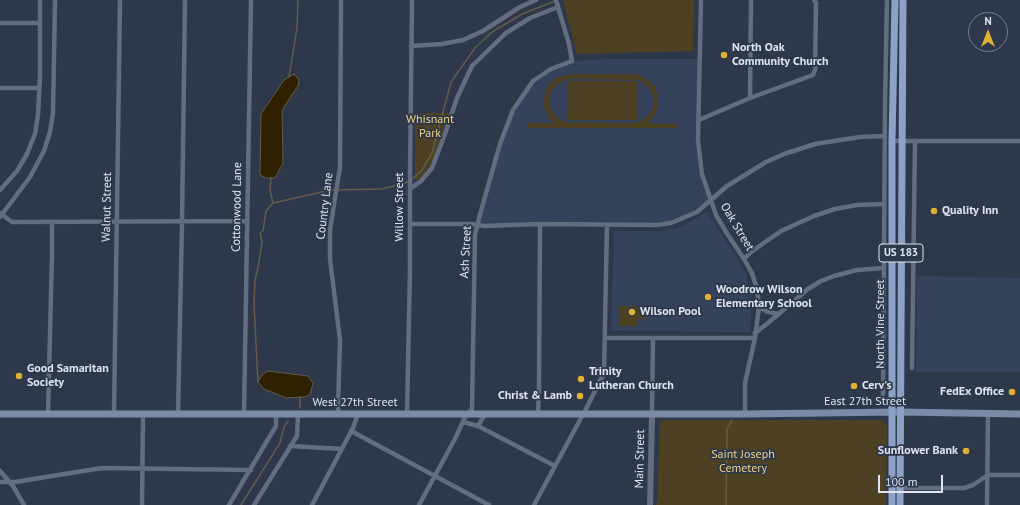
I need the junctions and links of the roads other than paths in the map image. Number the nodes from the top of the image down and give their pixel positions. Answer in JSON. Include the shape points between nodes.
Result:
{"nodes":[{"id":1,"x":40,"y":0,"type":"edge"},
{"id":2,"x":55,"y":0,"type":"edge"},
{"id":3,"x":120,"y":0,"type":"edge"},
{"id":4,"x":185,"y":0,"type":"edge"},
{"id":5,"x":251,"y":0,"type":"edge"},
{"id":6,"x":341,"y":0,"type":"edge"},
{"id":7,"x":412,"y":0,"type":"edge"},
{"id":8,"x":536,"y":0,"type":"edge"},
{"id":9,"x":556,"y":0,"type":"edge"},
{"id":10,"x":701,"y":0,"type":"edge"},
{"id":11,"x":751,"y":0,"type":"edge"},
{"id":12,"x":814,"y":0,"type":"edge"},
{"id":13,"x":887,"y":0,"type":"edge"},
{"id":14,"x":895,"y":0,"type":"edge"},
{"id":15,"x":903,"y":0,"type":"edge"},
{"id":16,"x":558,"y":7,"type":"junction"},
{"id":17,"x":0,"y":23,"type":"edge"},
{"id":18,"x":40,"y":23,"type":"junction"},
{"id":19,"x":412,"y":46,"type":"junction"},
{"id":20,"x":0,"y":88,"type":"edge"},
{"id":21,"x":39,"y":88,"type":"junction"},
{"id":22,"x":750,"y":98,"type":"junction"},
{"id":23,"x":699,"y":120,"type":"junction"},
{"id":24,"x":885,"y":136,"type":"junction"},
{"id":25,"x":892,"y":141,"type":"junction"},
{"id":26,"x":902,"y":141,"type":"junction"},
{"id":27,"x":915,"y":141,"type":"junction"},
{"id":28,"x":1020,"y":141,"type":"edge"},
{"id":29,"x":410,"y":187,"type":"junction"},
{"id":30,"x":0,"y":190,"type":"edge"},
{"id":31,"x":710,"y":200,"type":"junction"},
{"id":32,"x":884,"y":204,"type":"junction"},
{"id":33,"x":0,"y":215,"type":"edge"},
{"id":34,"x":117,"y":221,"type":"junction"},
{"id":35,"x":182,"y":221,"type":"junction"},
{"id":36,"x":246,"y":221,"type":"junction"},
{"id":37,"x":52,"y":222,"type":"junction"},
{"id":38,"x":410,"y":224,"type":"junction"},
{"id":39,"x":540,"y":224,"type":"junction"},
{"id":40,"x":608,"y":224,"type":"junction"},
{"id":41,"x":477,"y":226,"type":"junction"},
{"id":42,"x":744,"y":259,"type":"junction"},
{"id":43,"x":884,"y":268,"type":"junction"},
{"id":44,"x":759,"y":307,"type":"junction"},
{"id":45,"x":779,"y":314,"type":"junction"},
{"id":46,"x":755,"y":333,"type":"junction"},
{"id":47,"x":605,"y":338,"type":"junction"},
{"id":48,"x":653,"y":338,"type":"junction"},
{"id":49,"x":755,"y":338,"type":"junction"},
{"id":50,"x":912,"y":368,"type":"dead end"},
{"id":51,"x":883,"y":401,"type":"dead end"},
{"id":52,"x":892,"y":412,"type":"junction"},
{"id":53,"x":900,"y":412,"type":"junction"},
{"id":54,"x":988,"y":413,"type":"junction"},
{"id":55,"x":0,"y":414,"type":"edge"},
{"id":56,"x":48,"y":414,"type":"junction"},
{"id":57,"x":143,"y":414,"type":"junction"},
{"id":58,"x":178,"y":414,"type":"junction"},
{"id":59,"x":244,"y":414,"type":"junction"},
{"id":60,"x":276,"y":414,"type":"junction"},
{"id":61,"x":298,"y":414,"type":"junction"},
{"id":62,"x":339,"y":414,"type":"junction"},
{"id":63,"x":358,"y":414,"type":"junction"},
{"id":64,"x":407,"y":414,"type":"junction"},
{"id":65,"x":468,"y":414,"type":"junction"},
{"id":66,"x":486,"y":414,"type":"junction"},
{"id":67,"x":538,"y":414,"type":"junction"},
{"id":68,"x":582,"y":414,"type":"junction"},
{"id":69,"x":652,"y":414,"type":"junction"},
{"id":70,"x":711,"y":414,"type":"joint"},
{"id":71,"x":745,"y":414,"type":"junction"},
{"id":72,"x":1020,"y":414,"type":"edge"},
{"id":73,"x":114,"y":415,"type":"junction"},
{"id":74,"x":463,"y":422,"type":"junction"},
{"id":75,"x":478,"y":426,"type":"junction"},
{"id":76,"x":351,"y":431,"type":"junction"},
{"id":77,"x":290,"y":446,"type":"junction"},
{"id":78,"x":342,"y":449,"type":"junction"},
{"id":79,"x":555,"y":466,"type":"junction"},
{"id":80,"x":142,"y":468,"type":"junction"},
{"id":81,"x":0,"y":470,"type":"edge"},
{"id":82,"x":251,"y":470,"type":"junction"},
{"id":83,"x":988,"y":475,"type":"junction"},
{"id":84,"x":1020,"y":475,"type":"edge"},
{"id":85,"x":434,"y":476,"type":"junction"},
{"id":86,"x":0,"y":482,"type":"edge"},
{"id":87,"x":10,"y":482,"type":"junction"},
{"id":88,"x":892,"y":488,"type":"junction"},
{"id":89,"x":900,"y":488,"type":"junction"},
{"id":90,"x":24,"y":505,"type":"edge"},
{"id":91,"x":142,"y":505,"type":"edge"},
{"id":92,"x":229,"y":505,"type":"edge"},
{"id":93,"x":254,"y":505,"type":"edge"},
{"id":94,"x":312,"y":505,"type":"edge"},
{"id":95,"x":419,"y":505,"type":"edge"},
{"id":96,"x":489,"y":505,"type":"edge"},
{"id":97,"x":534,"y":505,"type":"edge"},
{"id":98,"x":650,"y":505,"type":"edge"},
{"id":99,"x":892,"y":505,"type":"edge"},
{"id":100,"x":900,"y":505,"type":"edge"},
{"id":101,"x":988,"y":505,"type":"edge"}],
"edges":[{"from":1,"to":18,"type":"street"},
{"from":2,"to":33,"type":"street","via":[[53,113],[50,132],[44,151],[30,177]]},
{"from":3,"to":34,"type":"street","name":"Walnut Street"},
{"from":4,"to":35,"type":"street"},
{"from":5,"to":36,"type":"street","name":"Cottonwood Lane"},
{"from":6,"to":62,"type":"street","name":"Country Lane","via":[[340,167],[330,230],[330,259],[340,340]]},
{"from":7,"to":19,"type":"street","name":"Willow Street"},
{"from":8,"to":19,"type":"street","via":[[463,40]]},
{"from":9,"to":16,"type":"street","name":"Ash Street"},
{"from":10,"to":23,"type":"street","name":"Oak Street"},
{"from":11,"to":22,"type":"street"},
{"from":12,"to":22,"type":"street","via":[[816,4],[813,75]]},
{"from":13,"to":24,"type":"street"},
{"from":14,"to":25,"type":"main road","name":"North Vine Street","number":"US 183"},
{"from":15,"to":26,"type":"main road","name":"North Vine Street","number":"US 183"},
{"from":16,"to":29,"type":"street","via":[[530,18],[506,33],[472,66],[457,98],[432,168],[421,181]]},
{"from":16,"to":41,"type":"street","name":"Ash Street","via":[[572,61],[550,69],[533,81],[512,110]]},
{"from":17,"to":18,"type":"street"},
{"from":18,"to":21,"type":"street"},
{"from":19,"to":29,"type":"street","name":"Willow Street"},
{"from":20,"to":21,"type":"street"},
{"from":21,"to":30,"type":"street","via":[[36,128],[30,147],[17,171]]},
{"from":22,"to":23,"type":"street"},
{"from":23,"to":31,"type":"street","name":"Oak Street","via":[[698,140],[702,174]]},
{"from":24,"to":31,"type":"street","via":[[815,144],[785,154],[738,178]]},
{"from":24,"to":32,"type":"street"},
{"from":25,"to":26,"type":"street"},
{"from":25,"to":52,"type":"main road","name":"North Vine Street","number":"US 183"},
{"from":26,"to":27,"type":"street"},
{"from":26,"to":53,"type":"main road","name":"North Vine Street","number":"US 183"},
{"from":27,"to":28,"type":"street"},
{"from":27,"to":50,"type":"street"},
{"from":29,"to":38,"type":"street","name":"Willow Street"},
{"from":31,"to":40,"type":"street","via":[[697,212],[671,223]]},
{"from":31,"to":42,"type":"street","name":"Oak Street","via":[[716,215]]},
{"from":32,"to":42,"type":"street","via":[[857,205],[814,216],[781,231]]},
{"from":32,"to":43,"type":"street"},
{"from":33,"to":37,"type":"street","via":[[12,222]]},
{"from":34,"to":35,"type":"street"},
{"from":34,"to":37,"type":"street"},
{"from":34,"to":73,"type":"street","name":"Walnut Street"},
{"from":35,"to":36,"type":"street"},
{"from":35,"to":58,"type":"street"},
{"from":36,"to":59,"type":"street","name":"Cottonwood Lane"},
{"from":37,"to":56,"type":"street"},
{"from":38,"to":41,"type":"street"},
{"from":38,"to":64,"type":"street","name":"Willow Street"},
{"from":39,"to":40,"type":"street"},
{"from":39,"to":41,"type":"street"},
{"from":39,"to":67,"type":"street"},
{"from":40,"to":47,"type":"street"},
{"from":41,"to":65,"type":"street","name":"Ash Street","via":[[472,409]]},
{"from":42,"to":44,"type":"street","name":"Oak Street","via":[[757,289]]},
{"from":43,"to":45,"type":"street","via":[[857,270],[821,281]]},
{"from":43,"to":51,"type":"street"},
{"from":44,"to":45,"type":"street"},
{"from":44,"to":46,"type":"street","name":"Oak Street"},
{"from":45,"to":46,"type":"street"},
{"from":46,"to":49,"type":"street","name":"Oak Street"},
{"from":47,"to":48,"type":"street"},
{"from":47,"to":68,"type":"street","via":[[604,373]]},
{"from":48,"to":49,"type":"street"},
{"from":48,"to":69,"type":"street"},
{"from":49,"to":71,"type":"street","name":"Oak Street","via":[[745,383]]},
{"from":52,"to":53,"type":"main road","name":"East 27th Street"},
{"from":52,"to":71,"type":"main road","name":"East 27th Street"},
{"from":52,"to":88,"type":"main road","name":"North Vine Street","number":"US 183"},
{"from":53,"to":54,"type":"main road","name":"East 27th Street"},
{"from":53,"to":89,"type":"main road","name":"North Vine Street","number":"US 183"},
{"from":54,"to":72,"type":"main road","name":"East 27th Street"},
{"from":54,"to":83,"type":"street"},
{"from":55,"to":56,"type":"main road","name":"West 27th Street"},
{"from":56,"to":73,"type":"main road","name":"West 27th Street"},
{"from":57,"to":58,"type":"main road","name":"West 27th Street"},
{"from":57,"to":73,"type":"main road","name":"West 27th Street"},
{"from":57,"to":80,"type":"street"},
{"from":58,"to":59,"type":"main road","name":"West 27th Street"},
{"from":59,"to":60,"type":"main road","name":"West 27th Street"},
{"from":60,"to":61,"type":"main road","name":"West 27th Street"},
{"from":60,"to":82,"type":"street","via":[[276,426]]},
{"from":61,"to":62,"type":"main road","name":"West 27th Street"},
{"from":61,"to":77,"type":"street","via":[[297,436]]},
{"from":62,"to":63,"type":"main road","name":"West 27th Street"},
{"from":63,"to":64,"type":"main road","name":"West 27th Street"},
{"from":63,"to":76,"type":"street"},
{"from":64,"to":65,"type":"main road","name":"West 27th Street"},
{"from":65,"to":66,"type":"main road","name":"West 27th Street"},
{"from":65,"to":74,"type":"street","name":"Ash Street"},
{"from":66,"to":67,"type":"main road","name":"West 27th Street"},
{"from":66,"to":75,"type":"street"},
{"from":67,"to":68,"type":"main road","name":"West 27th Street"},
{"from":68,"to":69,"type":"main road","name":"West 27th Street"},
{"from":68,"to":79,"type":"street"},
{"from":69,"to":70,"type":"main road","name":"West 27th Street"},
{"from":69,"to":98,"type":"street","name":"Main Street"},
{"from":70,"to":71,"type":"main road","name":"East 27th Street"},
{"from":74,"to":75,"type":"street"},
{"from":74,"to":85,"type":"street","name":"Ash Street"},
{"from":75,"to":79,"type":"street"},
{"from":76,"to":78,"type":"street"},
{"from":76,"to":85,"type":"street"},
{"from":77,"to":78,"type":"street"},
{"from":77,"to":93,"type":"street"},
{"from":78,"to":94,"type":"street"},
{"from":79,"to":97,"type":"street"},
{"from":80,"to":82,"type":"street"},
{"from":80,"to":87,"type":"street","via":[[102,468]]},
{"from":80,"to":91,"type":"street"},
{"from":81,"to":87,"type":"street"},
{"from":82,"to":92,"type":"street"},
{"from":83,"to":84,"type":"street"},
{"from":83,"to":89,"type":"street","via":[[964,488]]},
{"from":83,"to":101,"type":"street"},
{"from":85,"to":95,"type":"street","name":"Ash Street"},
{"from":85,"to":96,"type":"street"},
{"from":86,"to":87,"type":"street"},
{"from":87,"to":90,"type":"street"},
{"from":88,"to":89,"type":"street"},
{"from":88,"to":99,"type":"main road","name":"North Vine Street","number":"US 183"},
{"from":89,"to":100,"type":"main road","name":"North Vine Street","number":"US 183"}]}
